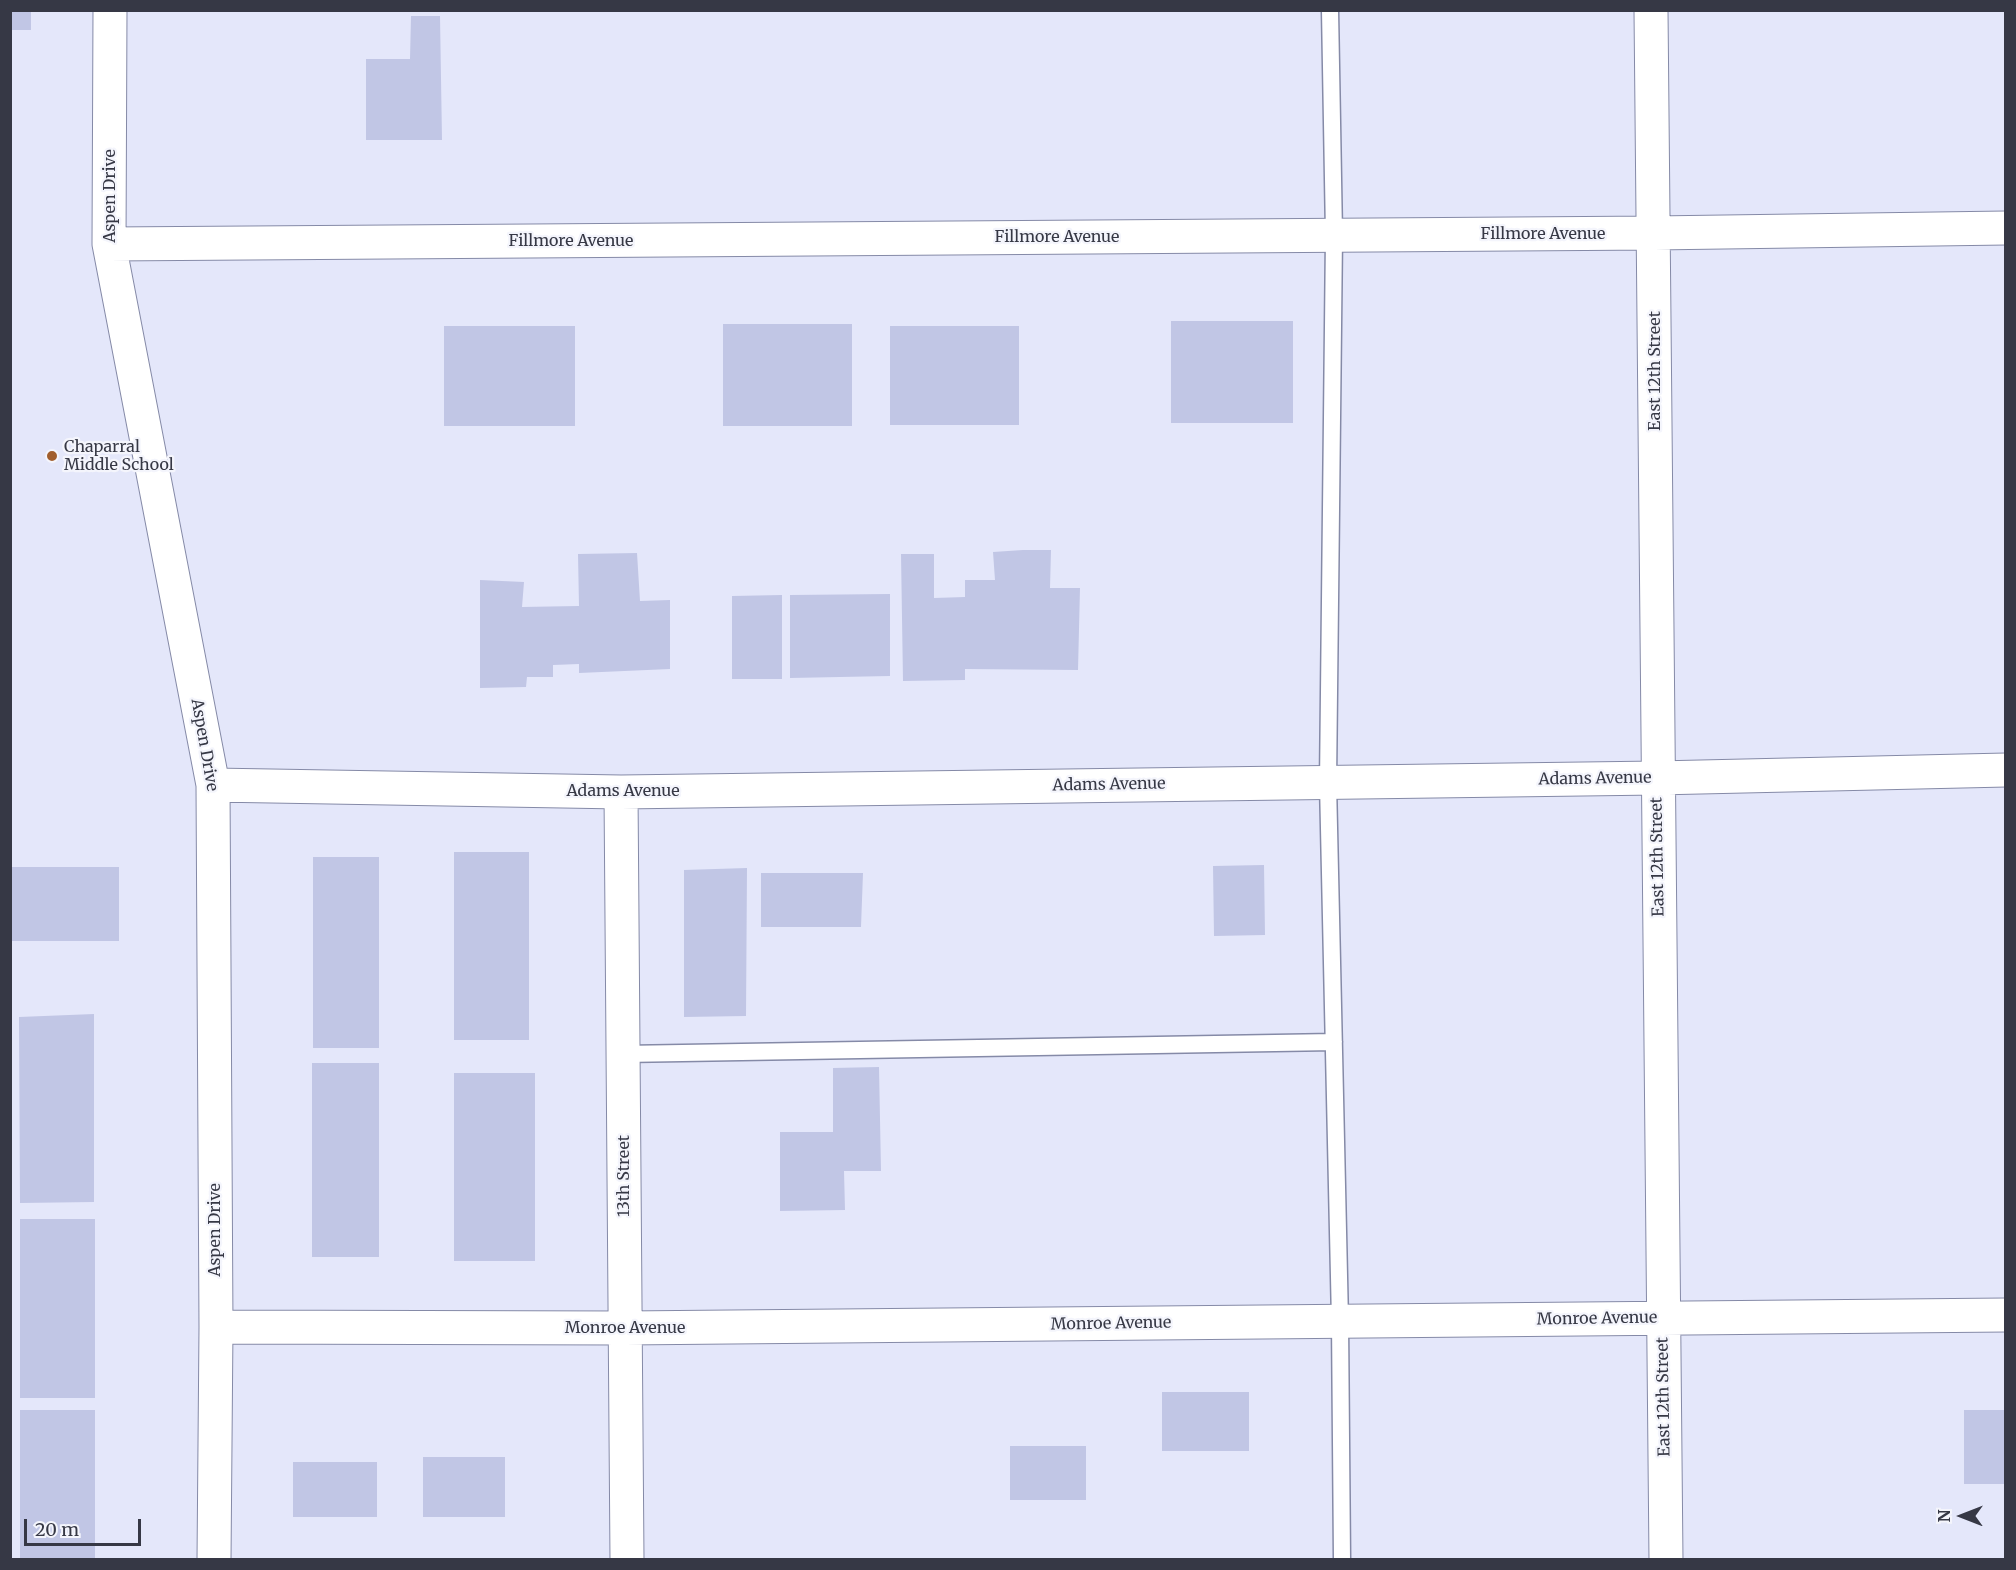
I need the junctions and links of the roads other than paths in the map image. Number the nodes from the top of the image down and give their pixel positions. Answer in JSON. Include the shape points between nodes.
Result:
{"nodes":[{"id":1,"x":110,"y":10,"type":"edge"},
{"id":2,"x":1330,"y":10,"type":"edge"},
{"id":3,"x":1651,"y":10,"type":"edge"},
{"id":4,"x":2006,"y":228,"type":"edge"},
{"id":5,"x":1654,"y":233,"type":"junction"},
{"id":6,"x":1334,"y":235,"type":"junction"},
{"id":7,"x":109,"y":244,"type":"junction"},
{"id":8,"x":2006,"y":770,"type":"edge"},
{"id":9,"x":1657,"y":778,"type":"junction"},
{"id":10,"x":1328,"y":783,"type":"junction"},
{"id":11,"x":213,"y":785,"type":"junction"},
{"id":12,"x":621,"y":792,"type":"junction"},
{"id":13,"x":1334,"y":1042,"type":"junction"},
{"id":14,"x":623,"y":1054,"type":"junction"},
{"id":15,"x":2006,"y":1315,"type":"edge"},
{"id":16,"x":1663,"y":1318,"type":"junction"},
{"id":17,"x":1340,"y":1321,"type":"junction"},
{"id":18,"x":216,"y":1327,"type":"junction"},
{"id":19,"x":625,"y":1328,"type":"junction"},
{"id":20,"x":214,"y":1560,"type":"edge"},
{"id":21,"x":627,"y":1560,"type":"edge"},
{"id":22,"x":1342,"y":1560,"type":"edge"},
{"id":23,"x":1666,"y":1560,"type":"edge"}],
"edges":[{"from":1,"to":7,"type":"street","name":"Aspen Drive"},
{"from":2,"to":6,"type":"lane"},
{"from":3,"to":5,"type":"street","name":"East 12th Street"},
{"from":4,"to":5,"type":"street","name":"Fillmore Avenue"},
{"from":5,"to":6,"type":"street","name":"Fillmore Avenue"},
{"from":5,"to":9,"type":"street","name":"East 12th Street"},
{"from":6,"to":7,"type":"street","name":"Fillmore Avenue"},
{"from":6,"to":10,"type":"lane"},
{"from":7,"to":11,"type":"street","name":"Aspen Drive"},
{"from":8,"to":9,"type":"street","name":"Adams Avenue"},
{"from":9,"to":10,"type":"street","name":"Adams Avenue"},
{"from":9,"to":16,"type":"street","name":"East 12th Street"},
{"from":10,"to":12,"type":"street","name":"Adams Avenue"},
{"from":10,"to":13,"type":"lane"},
{"from":11,"to":12,"type":"street","name":"Adams Avenue"},
{"from":11,"to":18,"type":"street","name":"Aspen Drive"},
{"from":12,"to":14,"type":"street","name":"13th Street"},
{"from":13,"to":14,"type":"lane"},
{"from":13,"to":17,"type":"lane"},
{"from":14,"to":19,"type":"street","name":"13th Street"},
{"from":15,"to":16,"type":"street","name":"Monroe Avenue"},
{"from":16,"to":17,"type":"street","name":"Monroe Avenue"},
{"from":16,"to":23,"type":"street","name":"East 12th Street"},
{"from":17,"to":19,"type":"street","name":"Monroe Avenue"},
{"from":17,"to":22,"type":"lane"},
{"from":18,"to":19,"type":"street","name":"Monroe Avenue"},
{"from":18,"to":20,"type":"street","name":"Aspen Drive"},
{"from":19,"to":21,"type":"street","name":"13th Street"}]}
